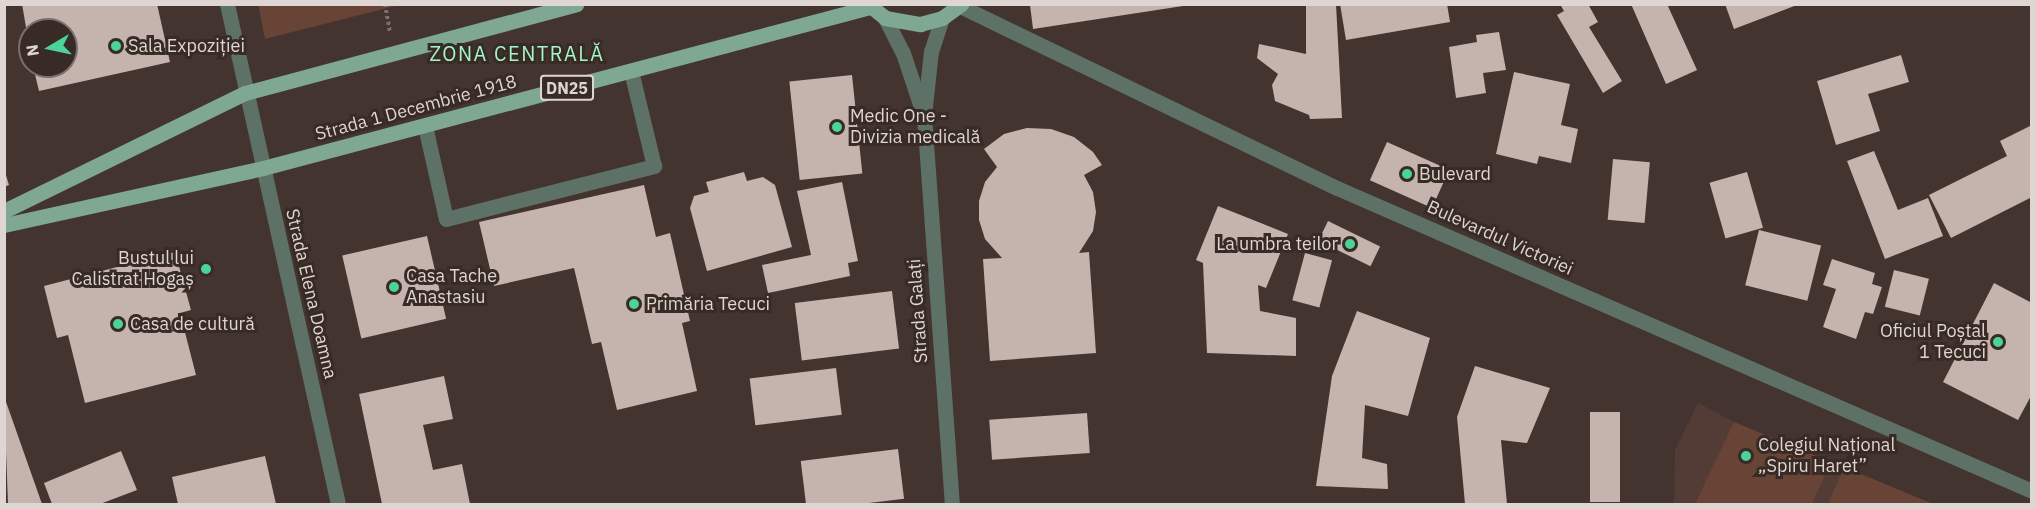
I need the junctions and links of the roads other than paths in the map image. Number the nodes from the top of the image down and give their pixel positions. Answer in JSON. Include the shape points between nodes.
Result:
{"nodes":[{"id":1,"x":227,"y":4,"type":"edge"},
{"id":2,"x":576,"y":4,"type":"edge"},
{"id":3,"x":961,"y":5,"type":"edge"},
{"id":4,"x":869,"y":6,"type":"edge"},
{"id":5,"x":885,"y":18,"type":"junction"},
{"id":6,"x":942,"y":18,"type":"junction"},
{"id":7,"x":632,"y":71,"type":"junction"},
{"id":8,"x":244,"y":93,"type":"junction"},
{"id":9,"x":924,"y":115,"type":"junction"},
{"id":10,"x":425,"y":126,"type":"junction"},
{"id":11,"x":263,"y":168,"type":"junction"},
{"id":12,"x":4,"y":211,"type":"edge"},
{"id":13,"x":4,"y":225,"type":"edge"},
{"id":14,"x":2031,"y":491,"type":"edge"},
{"id":15,"x":338,"y":504,"type":"edge"},
{"id":16,"x":952,"y":504,"type":"edge"}],
"edges":[{"from":1,"to":8,"type":"street","name":"Strada Elena Doamna"},
{"from":2,"to":8,"type":"main road"},
{"from":3,"to":6,"type":"main road","number":"DN25"},
{"from":3,"to":14,"type":"street","name":"Bulevardul Victoriei","via":[[1337,188]]},
{"from":4,"to":5,"type":"main road","number":"DN25"},
{"from":4,"to":7,"type":"main road","name":"Strada 1 Decembrie 1918","number":"DN25"},
{"from":5,"to":6,"type":"main road","number":"DN25","via":[[920,24]]},
{"from":5,"to":9,"type":"street","name":"Strada Galați","via":[[903,53]]},
{"from":6,"to":9,"type":"street","name":"Strada Galați","via":[[931,51]]},
{"from":7,"to":10,"type":"main road","name":"Strada 1 Decembrie 1918","number":"DN25"},
{"from":7,"to":10,"type":"street","via":[[654,166],[446,219]]},
{"from":8,"to":11,"type":"street","name":"Strada Elena Doamna"},
{"from":8,"to":12,"type":"main road"},
{"from":9,"to":16,"type":"street","name":"Strada Galați"},
{"from":10,"to":11,"type":"main road","name":"Strada 1 Decembrie 1918","number":"DN25"},
{"from":11,"to":13,"type":"main road","name":"Strada 1 Decembrie 1918","number":"DN25"},
{"from":11,"to":15,"type":"street","name":"Strada Elena Doamna"}]}
